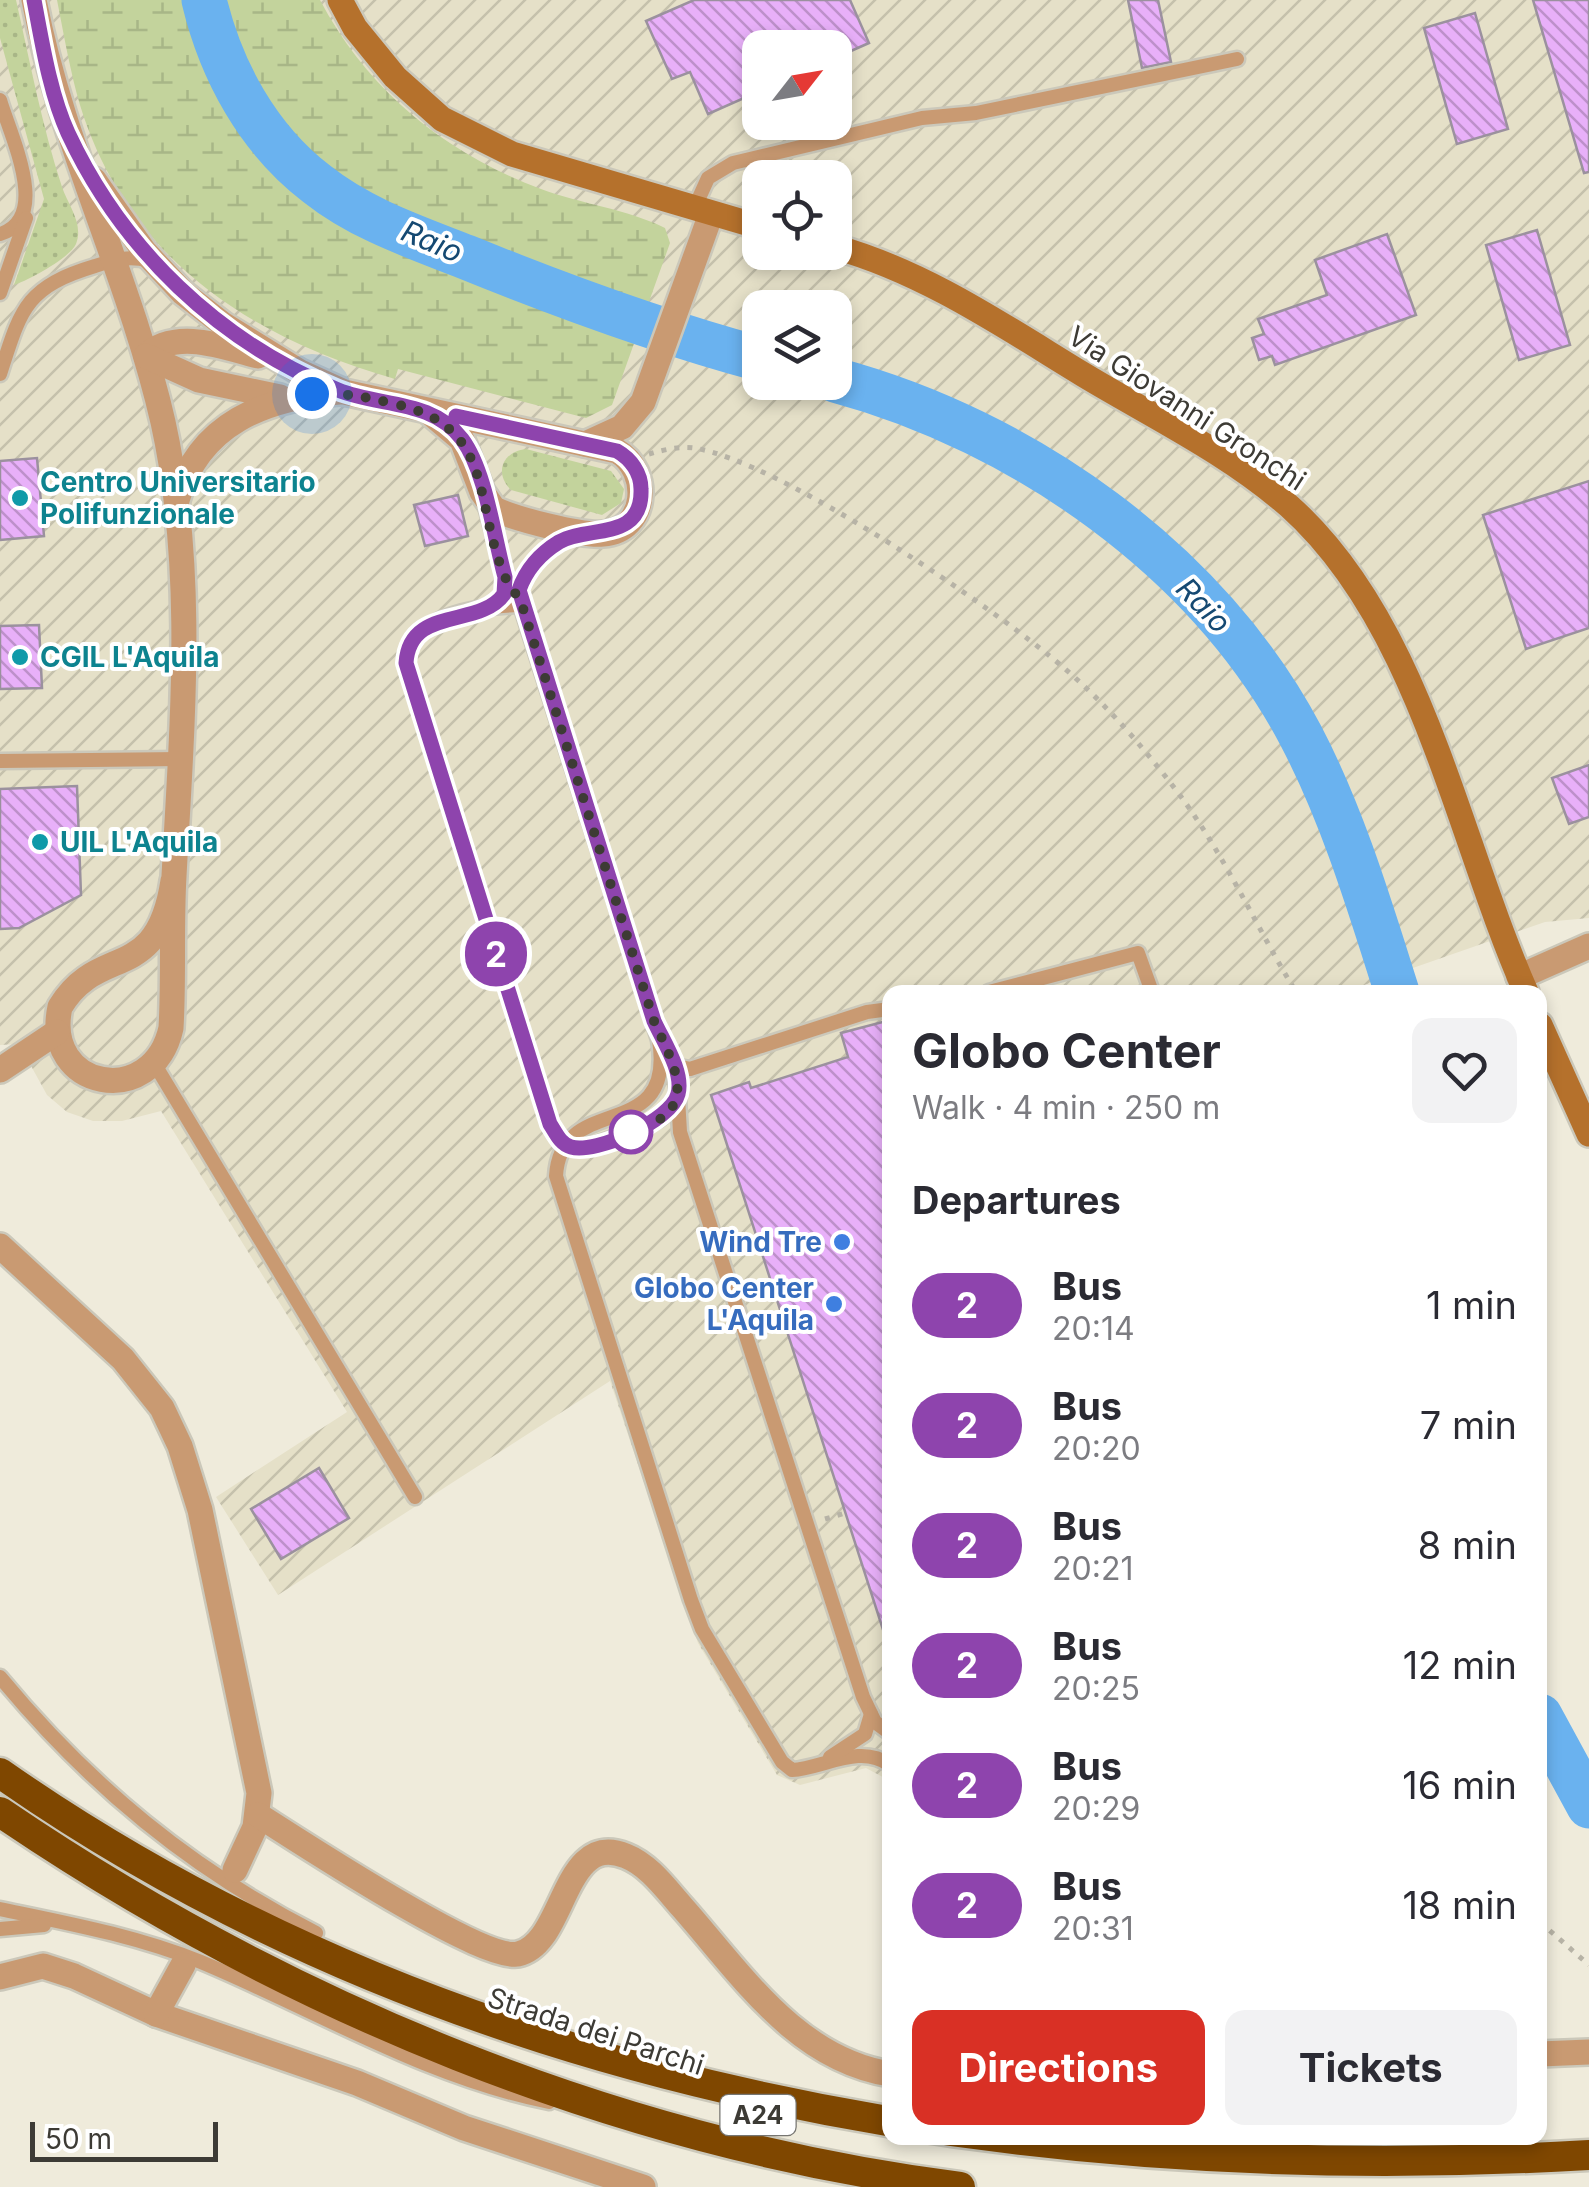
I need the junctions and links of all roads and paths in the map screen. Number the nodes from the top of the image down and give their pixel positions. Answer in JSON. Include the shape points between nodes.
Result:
{"nodes":[{"id":1,"x":34,"y":0,"type":"edge"},
{"id":2,"x":340,"y":0,"type":"edge"},
{"id":3,"x":1236,"y":58,"type":"dead end"},
{"id":4,"x":0,"y":100,"type":"edge"},
{"id":5,"x":66,"y":130,"type":"junction"},
{"id":6,"x":27,"y":205,"type":"junction"},
{"id":7,"x":702,"y":212,"type":"junction"},
{"id":8,"x":742,"y":222,"type":"edge"},
{"id":9,"x":0,"y":234,"type":"edge"},
{"id":10,"x":852,"y":253,"type":"edge"},
{"id":11,"x":112,"y":260,"type":"junction"},
{"id":12,"x":154,"y":263,"type":"junction"},
{"id":13,"x":0,"y":293,"type":"edge"},
{"id":14,"x":146,"y":356,"type":"junction"},
{"id":15,"x":0,"y":374,"type":"edge"},
{"id":16,"x":298,"y":384,"type":"junction"},
{"id":17,"x":642,"y":402,"type":"junction"},
{"id":18,"x":428,"y":412,"type":"junction"},
{"id":19,"x":519,"y":429,"type":"junction"},
{"id":20,"x":584,"y":444,"type":"junction"},
{"id":21,"x":636,"y":464,"type":"junction"},
{"id":22,"x":480,"y":482,"type":"junction"},
{"id":23,"x":176,"y":505,"type":"junction"},
{"id":24,"x":600,"y":534,"type":"junction"},
{"id":25,"x":505,"y":577,"type":"junction"},
{"id":26,"x":522,"y":605,"type":"junction"},
{"id":27,"x":491,"y":606,"type":"junction"},
{"id":28,"x":181,"y":759,"type":"junction"},
{"id":29,"x":0,"y":761,"type":"edge"},
{"id":30,"x":174,"y":881,"type":"junction"},
{"id":31,"x":1589,"y":946,"type":"edge"},
{"id":32,"x":1016,"y":985,"type":"edge"},
{"id":33,"x":1149,"y":985,"type":"edge"},
{"id":34,"x":1292,"y":985,"type":"edge"},
{"id":35,"x":1522,"y":985,"type":"edge"},
{"id":36,"x":882,"y":1010,"type":"edge"},
{"id":37,"x":654,"y":1021,"type":"junction"},
{"id":38,"x":57,"y":1032,"type":"junction"},
{"id":39,"x":1547,"y":1041,"type":"edge"},
{"id":40,"x":154,"y":1063,"type":"junction"},
{"id":41,"x":674,"y":1066,"type":"junction"},
{"id":42,"x":0,"y":1070,"type":"edge"},
{"id":43,"x":678,"y":1094,"type":"junction"},
{"id":44,"x":550,"y":1124,"type":"junction"},
{"id":45,"x":1589,"y":1134,"type":"edge"},
{"id":46,"x":564,"y":1143,"type":"junction"},
{"id":47,"x":557,"y":1161,"type":"junction"},
{"id":48,"x":0,"y":1246,"type":"edge"},
{"id":49,"x":415,"y":1497,"type":"dead end"},
{"id":50,"x":0,"y":1677,"type":"edge"},
{"id":51,"x":871,"y":1714,"type":"junction"},
{"id":52,"x":882,"y":1725,"type":"edge"},
{"id":53,"x":882,"y":1760,"type":"edge"},
{"id":54,"x":817,"y":1765,"type":"junction"},
{"id":55,"x":0,"y":1772,"type":"edge"},
{"id":56,"x":0,"y":1812,"type":"edge"},
{"id":57,"x":258,"y":1815,"type":"junction"},
{"id":58,"x":235,"y":1870,"type":"dead end"},
{"id":59,"x":0,"y":1910,"type":"edge"},
{"id":60,"x":66,"y":1925,"type":"junction"},
{"id":61,"x":1547,"y":1928,"type":"edge"},
{"id":62,"x":0,"y":1930,"type":"edge"},
{"id":63,"x":1589,"y":1965,"type":"edge"},
{"id":64,"x":182,"y":1966,"type":"dead end"},
{"id":65,"x":0,"y":1977,"type":"edge"},
{"id":66,"x":156,"y":2014,"type":"junction"},
{"id":67,"x":1589,"y":2052,"type":"edge"},
{"id":68,"x":1547,"y":2054,"type":"edge"},
{"id":69,"x":561,"y":2058,"type":"junction"},
{"id":70,"x":882,"y":2073,"type":"edge"},
{"id":71,"x":682,"y":2130,"type":"junction"},
{"id":72,"x":882,"y":2141,"type":"edge"},
{"id":73,"x":903,"y":2145,"type":"edge"},
{"id":74,"x":1589,"y":2155,"type":"edge"},
{"id":75,"x":644,"y":2187,"type":"edge"},
{"id":76,"x":960,"y":2187,"type":"edge"}],
"edges":[{"from":1,"to":5,"type":"street"},
{"from":2,"to":7,"type":"main road","via":[[395,77],[442,119],[512,154]]},
{"from":3,"to":7,"type":"lane","via":[[732,162],[708,178]]},
{"from":4,"to":6,"type":"lane"},
{"from":5,"to":11,"type":"street"},
{"from":5,"to":12,"type":"street"},
{"from":6,"to":9,"type":"lane","via":[[19,224]]},
{"from":6,"to":13,"type":"lane"},
{"from":7,"to":8,"type":"main road"},
{"from":7,"to":17,"type":"street","via":[[694,262]]},
{"from":10,"to":35,"type":"main road","name":"Via Giovanni Gronchi","via":[[900,270],[997,322],[1256,480],[1309,525],[1350,573],[1402,664]]},
{"from":11,"to":12,"type":"lane"},
{"from":11,"to":14,"type":"street"},
{"from":11,"to":15,"type":"lane","via":[[36,292],[16,322]]},
{"from":12,"to":16,"type":"street"},
{"from":14,"to":16,"type":"street","via":[[217,385]]},
{"from":14,"to":16,"type":"street","via":[[164,343],[192,342],[258,356]]},
{"from":14,"to":23,"type":"street"},
{"from":16,"to":18,"type":"street"},
{"from":16,"to":23,"type":"street","via":[[216,434]]},
{"from":17,"to":20,"type":"street","via":[[622,426]]},
{"from":17,"to":21,"type":"street"},
{"from":18,"to":19,"type":"street"},
{"from":18,"to":22,"type":"street","via":[[462,440]]},
{"from":19,"to":20,"type":"street"},
{"from":19,"to":22,"type":"street","via":[[494,440]]},
{"from":20,"to":21,"type":"street","via":[[617,451]]},
{"from":21,"to":24,"type":"street","via":[[642,492],[636,511],[617,530]]},
{"from":21,"to":34,"type":"path","via":[[692,448],[751,468],[918,564],[1064,668],[1176,790]]},
{"from":22,"to":24,"type":"street","via":[[504,514]]},
{"from":22,"to":25,"type":"lane"},
{"from":23,"to":28,"type":"street"},
{"from":24,"to":26,"type":"lane","via":[[567,538],[543,554],[521,583]]},
{"from":25,"to":26,"type":"lane"},
{"from":25,"to":27,"type":"lane","via":[[504,594]]},
{"from":26,"to":27,"type":"lane"},
{"from":26,"to":37,"type":"lane"},
{"from":27,"to":44,"type":"lane","via":[[422,629],[406,663]]},
{"from":28,"to":29,"type":"lane"},
{"from":28,"to":30,"type":"street"},
{"from":30,"to":38,"type":"street","via":[[154,939],[75,988],[60,1007]]},
{"from":30,"to":40,"type":"street","via":[[170,1028]]},
{"from":31,"to":35,"type":"street"},
{"from":32,"to":33,"type":"lane","via":[[1138,953]]},
{"from":36,"to":41,"type":"lane","via":[[690,1069]]},
{"from":37,"to":41,"type":"lane"},
{"from":37,"to":46,"type":"lane","via":[[662,1074],[650,1099],[577,1130]]},
{"from":38,"to":40,"type":"street","via":[[66,1055],[89,1078],[122,1081]]},
{"from":38,"to":42,"type":"street"},
{"from":39,"to":45,"type":"main road"},
{"from":40,"to":49,"type":"lane"},
{"from":41,"to":43,"type":"lane"},
{"from":43,"to":46,"type":"lane","via":[[664,1115],[638,1130],[580,1148]]},
{"from":43,"to":51,"type":"lane","via":[[680,1132]]},
{"from":44,"to":46,"type":"lane"},
{"from":44,"to":47,"type":"lane"},
{"from":46,"to":47,"type":"lane"},
{"from":47,"to":54,"type":"lane","via":[[558,1190],[702,1629],[782,1762],[792,1770]]},
{"from":48,"to":57,"type":"street","via":[[123,1359],[162,1408],[180,1446],[200,1510]]},
{"from":50,"to":69,"type":"lane","via":[[119,1804],[224,1883]]},
{"from":51,"to":52,"type":"lane"},
{"from":51,"to":54,"type":"lane","via":[[865,1734]]},
{"from":53,"to":54,"type":"lane","via":[[858,1756]]},
{"from":55,"to":69,"type":"highway","name":"Strada dei Parchi","number":"A24","via":[[111,1846],[268,1935]]},
{"from":56,"to":71,"type":"highway","number":"A24","via":[[140,1901],[335,2003],[506,2074]]},
{"from":57,"to":58,"type":"street"},
{"from":57,"to":70,"type":"street","via":[[451,1930],[505,1954],[520,1954],[544,1937],[585,1864],[621,1854],[657,1880],[808,2043],[855,2068]]},
{"from":59,"to":60,"type":"lane"},
{"from":60,"to":62,"type":"lane"},
{"from":60,"to":71,"type":"lane","via":[[165,1948],[501,2092]]},
{"from":61,"to":63,"type":"path"},
{"from":64,"to":66,"type":"street"},
{"from":65,"to":66,"type":"street","via":[[43,1966]]},
{"from":66,"to":75,"type":"street"},
{"from":67,"to":68,"type":"street"},
{"from":69,"to":72,"type":"highway","name":"Strada dei Parchi","number":"A24","via":[[736,2110]]},
{"from":71,"to":76,"type":"highway","number":"A24"},
{"from":73,"to":74,"type":"highway","name":"Strada dei Parchi","number":"A24","via":[[1094,2170],[1275,2177]]}]}
